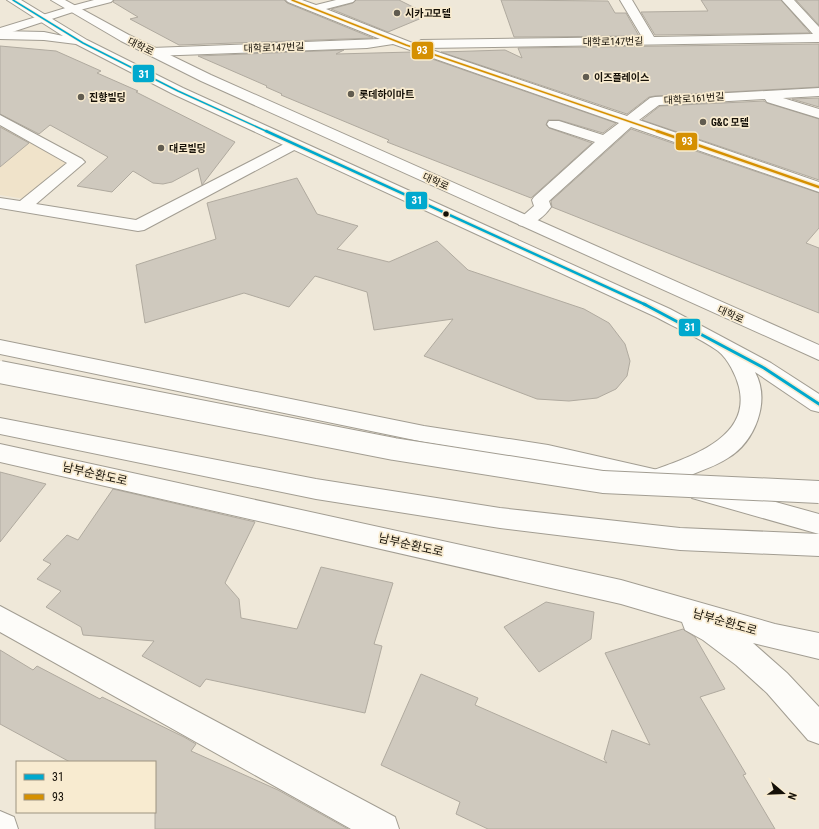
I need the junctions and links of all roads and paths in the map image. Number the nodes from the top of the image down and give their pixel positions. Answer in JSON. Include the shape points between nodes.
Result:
{"nodes":[{"id":1,"x":57,"y":0,"type":"edge"},
{"id":2,"x":107,"y":0,"type":"edge"},
{"id":3,"x":292,"y":0,"type":"edge"},
{"id":4,"x":349,"y":0,"type":"edge"},
{"id":5,"x":626,"y":0,"type":"edge"},
{"id":6,"x":788,"y":0,"type":"edge"},
{"id":7,"x":14,"y":9,"type":"edge"},
{"id":8,"x":72,"y":9,"type":"junction"},
{"id":9,"x":315,"y":9,"type":"junction"},
{"id":10,"x":43,"y":18,"type":"junction"},
{"id":11,"x":0,"y":26,"type":"edge"},
{"id":12,"x":0,"y":32,"type":"edge"},
{"id":13,"x":819,"y":34,"type":"edge"},
{"id":14,"x":0,"y":35,"type":"edge"},
{"id":15,"x":819,"y":38,"type":"edge"},
{"id":16,"x":650,"y":41,"type":"junction"},
{"id":17,"x":83,"y":43,"type":"junction"},
{"id":18,"x":402,"y":43,"type":"junction"},
{"id":19,"x":152,"y":52,"type":"junction"},
{"id":20,"x":819,"y":92,"type":"edge"},
{"id":21,"x":756,"y":94,"type":"junction"},
{"id":22,"x":819,"y":114,"type":"edge"},
{"id":23,"x":0,"y":119,"type":"edge"},
{"id":24,"x":630,"y":121,"type":"junction"},
{"id":25,"x":554,"y":124,"type":"dead end"},
{"id":26,"x":605,"y":141,"type":"junction"},
{"id":27,"x":293,"y":145,"type":"junction"},
{"id":28,"x":819,"y":187,"type":"edge"},
{"id":29,"x":0,"y":203,"type":"edge"},
{"id":30,"x":23,"y":207,"type":"junction"},
{"id":31,"x":524,"y":221,"type":"junction"},
{"id":32,"x":716,"y":341,"type":"junction"},
{"id":33,"x":0,"y":347,"type":"edge"},
{"id":34,"x":819,"y":353,"type":"edge"},
{"id":35,"x":0,"y":372,"type":"edge"},
{"id":36,"x":819,"y":404,"type":"edge"},
{"id":37,"x":0,"y":426,"type":"edge"},
{"id":38,"x":0,"y":453,"type":"edge"},
{"id":39,"x":657,"y":479,"type":"junction"},
{"id":40,"x":819,"y":492,"type":"edge"},
{"id":41,"x":819,"y":524,"type":"edge"},
{"id":42,"x":819,"y":546,"type":"edge"},
{"id":43,"x":658,"y":602,"type":"junction"},
{"id":44,"x":0,"y":618,"type":"edge"},
{"id":45,"x":819,"y":646,"type":"edge"},
{"id":46,"x":819,"y":729,"type":"edge"},
{"id":47,"x":0,"y":826,"type":"edge"},
{"id":48,"x":2,"y":829,"type":"edge"},
{"id":49,"x":383,"y":829,"type":"edge"}],
"edges":[{"from":1,"to":8,"type":"main road","name":"대학로"},
{"from":2,"to":8,"type":"main road"},
{"from":3,"to":9,"type":"main road"},
{"from":4,"to":9,"type":"main road"},
{"from":5,"to":16,"type":"main road"},
{"from":6,"to":13,"type":"main road"},
{"from":7,"to":10,"type":"main road","name":"대학로"},
{"from":7,"to":11,"type":"main road"},
{"from":8,"to":10,"type":"main road"},
{"from":8,"to":19,"type":"main road","name":"대학로"},
{"from":9,"to":18,"type":"main road"},
{"from":10,"to":12,"type":"main road"},
{"from":10,"to":17,"type":"main road","name":"대학로"},
{"from":14,"to":17,"type":"main road","via":[[44,36]]},
{"from":15,"to":16,"type":"main road","name":"대학로147번길"},
{"from":16,"to":18,"type":"main road","name":"대학로147번길"},
{"from":17,"to":27,"type":"main road","name":"대학로"},
{"from":18,"to":19,"type":"main road","name":"대학로147번길"},
{"from":18,"to":24,"type":"main road"},
{"from":19,"to":31,"type":"main road","name":"대학로"},
{"from":20,"to":21,"type":"main road","name":"대학로161번길"},
{"from":21,"to":22,"type":"main road"},
{"from":21,"to":24,"type":"main road","name":"대학로161번길","via":[[655,101]]},
{"from":23,"to":30,"type":"main road","via":[[77,162]]},
{"from":24,"to":26,"type":"main road","name":"대학로161번길"},
{"from":24,"to":28,"type":"main road"},
{"from":25,"to":26,"type":"main road"},
{"from":26,"to":31,"type":"main road","name":"대학로161번길","via":[[540,200],[543,207]]},
{"from":27,"to":30,"type":"main road","via":[[138,226]]},
{"from":27,"to":32,"type":"main road","name":"대학로","via":[[663,313]]},
{"from":29,"to":30,"type":"main road"},
{"from":31,"to":34,"type":"main road","name":"대학로"},
{"from":32,"to":36,"type":"main road","name":"대학로","via":[[764,368]]},
{"from":32,"to":39,"type":"main road","via":[[733,356],[745,372],[752,403],[748,420],[736,438],[721,452]]},
{"from":33,"to":39,"type":"main road","via":[[424,434],[548,454]]},
{"from":35,"to":40,"type":"main road","bridge":true,"via":[[394,449],[603,482]]},
{"from":37,"to":42,"type":"main road","via":[[316,489],[500,518],[680,539]]},
{"from":38,"to":43,"type":"main road","name":"남부순환도로"},
{"from":39,"to":41,"type":"main road"},
{"from":43,"to":45,"type":"main road","name":"남부순환도로"},
{"from":43,"to":46,"type":"main road","via":[[704,626],[741,651],[776,682]]},
{"from":44,"to":49,"type":"main road"},
{"from":47,"to":48,"type":"main road"}]}
